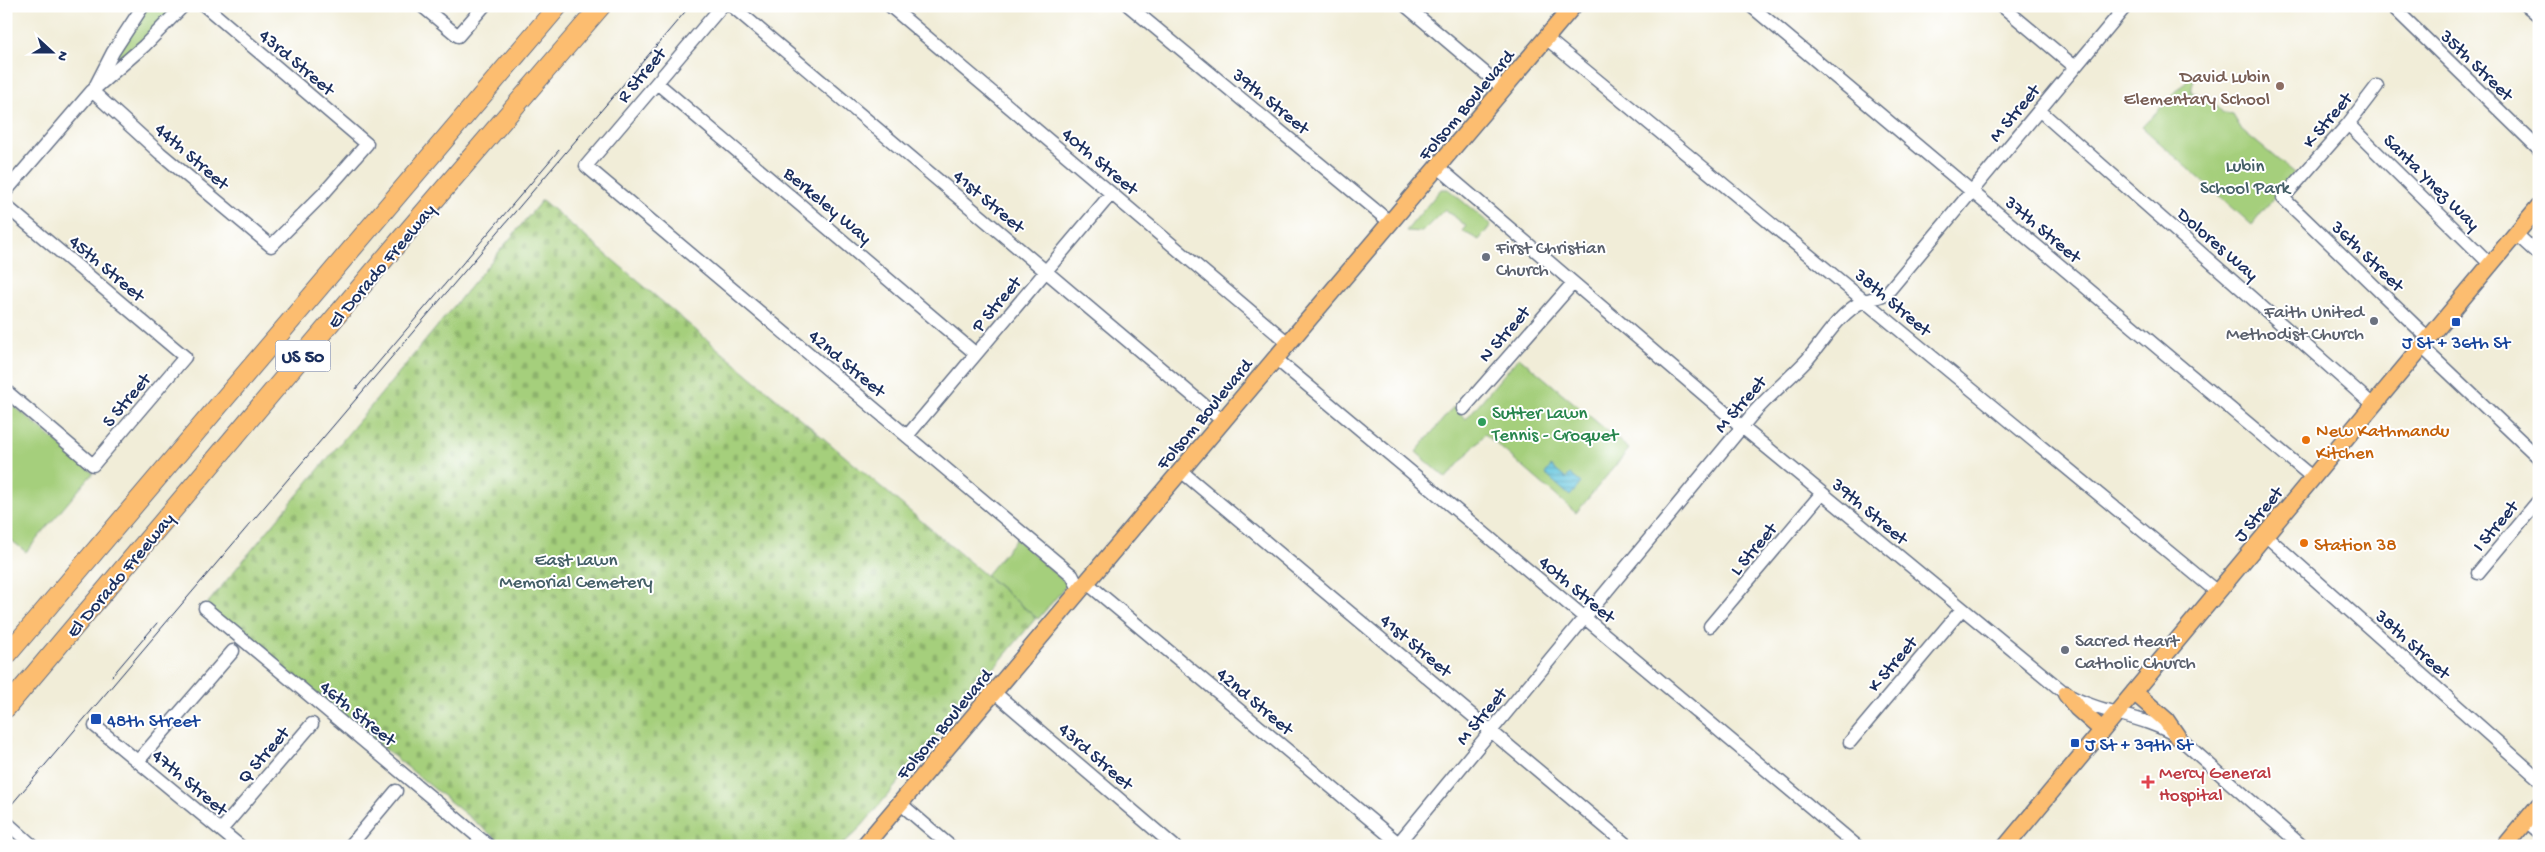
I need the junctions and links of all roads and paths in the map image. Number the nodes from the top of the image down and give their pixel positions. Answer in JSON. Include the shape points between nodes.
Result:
{"nodes":[{"id":1,"x":143,"y":6,"type":"edge"},
{"id":2,"x":183,"y":6,"type":"edge"},
{"id":3,"x":205,"y":6,"type":"edge"},
{"id":4,"x":422,"y":6,"type":"edge"},
{"id":5,"x":484,"y":6,"type":"edge"},
{"id":6,"x":558,"y":6,"type":"edge"},
{"id":7,"x":602,"y":6,"type":"edge"},
{"id":8,"x":722,"y":6,"type":"edge"},
{"id":9,"x":732,"y":6,"type":"edge"},
{"id":10,"x":890,"y":6,"type":"edge"},
{"id":11,"x":1406,"y":6,"type":"edge"},
{"id":12,"x":1573,"y":6,"type":"edge"},
{"id":13,"x":1750,"y":6,"type":"edge"},
{"id":14,"x":2002,"y":6,"type":"edge"},
{"id":15,"x":2126,"y":6,"type":"edge"},
{"id":16,"x":2392,"y":6,"type":"edge"},
{"id":17,"x":2527,"y":6,"type":"edge"},
{"id":18,"x":1131,"y":7,"type":"edge"},
{"id":19,"x":2539,"y":16,"type":"edge"},
{"id":20,"x":1546,"y":38,"type":"junction"},
{"id":21,"x":2075,"y":67,"type":"junction"},
{"id":22,"x":657,"y":83,"type":"junction"},
{"id":23,"x":2377,"y":86,"type":"dead end"},
{"id":24,"x":1504,"y":88,"type":"junction"},
{"id":25,"x":92,"y":91,"type":"junction"},
{"id":26,"x":2039,"y":110,"type":"junction"},
{"id":27,"x":2348,"y":124,"type":"junction"},
{"id":28,"x":2539,"y":150,"type":"edge"},
{"id":29,"x":586,"y":166,"type":"joint"},
{"id":30,"x":1438,"y":167,"type":"junction"},
{"id":31,"x":6,"y":191,"type":"edge"},
{"id":32,"x":1971,"y":191,"type":"junction"},
{"id":33,"x":1111,"y":194,"type":"junction"},
{"id":34,"x":2284,"y":198,"type":"joint"},
{"id":35,"x":6,"y":206,"type":"edge"},
{"id":36,"x":2539,"y":206,"type":"edge"},
{"id":37,"x":1391,"y":223,"type":"junction"},
{"id":38,"x":2516,"y":234,"type":"junction"},
{"id":39,"x":271,"y":246,"type":"joint"},
{"id":40,"x":2539,"y":255,"type":"edge"},
{"id":41,"x":2490,"y":264,"type":"junction"},
{"id":42,"x":1046,"y":272,"type":"junction"},
{"id":43,"x":1573,"y":283,"type":"junction"},
{"id":44,"x":1865,"y":301,"type":"junction"},
{"id":45,"x":1288,"y":343,"type":"junction"},
{"id":46,"x":2425,"y":343,"type":"junction"},
{"id":47,"x":976,"y":354,"type":"junction"},
{"id":48,"x":185,"y":357,"type":"joint"},
{"id":49,"x":1276,"y":358,"type":"junction"},
{"id":50,"x":6,"y":391,"type":"edge"},
{"id":51,"x":2373,"y":405,"type":"junction"},
{"id":52,"x":1463,"y":409,"type":"dead end"},
{"id":53,"x":1224,"y":422,"type":"junction"},
{"id":54,"x":1742,"y":427,"type":"junction"},
{"id":55,"x":907,"y":436,"type":"junction"},
{"id":56,"x":2539,"y":458,"type":"edge"},
{"id":57,"x":1181,"y":471,"type":"junction"},
{"id":58,"x":2313,"y":478,"type":"junction"},
{"id":59,"x":1822,"y":493,"type":"junction"},
{"id":60,"x":2539,"y":500,"type":"edge"},
{"id":61,"x":2265,"y":535,"type":"junction"},
{"id":62,"x":2478,"y":573,"type":"dead end"},
{"id":63,"x":1084,"y":587,"type":"junction"},
{"id":64,"x":2218,"y":592,"type":"junction"},
{"id":65,"x":205,"y":608,"type":"dead end"},
{"id":66,"x":1962,"y":609,"type":"junction"},
{"id":67,"x":1585,"y":618,"type":"junction"},
{"id":68,"x":1710,"y":626,"type":"dead end"},
{"id":69,"x":232,"y":651,"type":"dead end"},
{"id":70,"x":6,"y":656,"type":"edge"},
{"id":71,"x":2134,"y":692,"type":"junction"},
{"id":72,"x":995,"y":693,"type":"junction"},
{"id":73,"x":2066,"y":694,"type":"junction"},
{"id":74,"x":6,"y":708,"type":"edge"},
{"id":75,"x":2117,"y":713,"type":"junction"},
{"id":76,"x":312,"y":724,"type":"dead end"},
{"id":77,"x":95,"y":726,"type":"dead end"},
{"id":78,"x":2102,"y":730,"type":"junction"},
{"id":79,"x":1491,"y":731,"type":"junction"},
{"id":80,"x":2178,"y":736,"type":"junction"},
{"id":81,"x":1850,"y":742,"type":"dead end"},
{"id":82,"x":138,"y":761,"type":"junction"},
{"id":83,"x":2539,"y":779,"type":"edge"},
{"id":84,"x":396,"y":792,"type":"dead end"},
{"id":85,"x":901,"y":804,"type":"junction"},
{"id":86,"x":2539,"y":805,"type":"edge"},
{"id":87,"x":2526,"y":821,"type":"junction"},
{"id":88,"x":6,"y":822,"type":"edge"},
{"id":89,"x":221,"y":830,"type":"junction"},
{"id":90,"x":2539,"y":832,"type":"edge"},
{"id":91,"x":2293,"y":843,"type":"edge"},
{"id":92,"x":1399,"y":845,"type":"edge"},
{"id":93,"x":33,"y":846,"type":"edge"},
{"id":94,"x":240,"y":846,"type":"edge"},
{"id":95,"x":350,"y":846,"type":"edge"},
{"id":96,"x":489,"y":846,"type":"edge"},
{"id":97,"x":864,"y":846,"type":"edge"},
{"id":98,"x":950,"y":846,"type":"edge"},
{"id":99,"x":1174,"y":846,"type":"edge"},
{"id":100,"x":1628,"y":846,"type":"edge"},
{"id":101,"x":1857,"y":846,"type":"edge"},
{"id":102,"x":2006,"y":846,"type":"edge"},
{"id":103,"x":2504,"y":846,"type":"edge"}],
"edges":[{"from":1,"to":25,"type":"street"},
{"from":2,"to":25,"type":"street","via":[[144,46]]},
{"from":3,"to":39,"type":"street","name":"43rd Street","via":[[367,144]]},
{"from":4,"to":5,"type":"street","via":[[458,36]]},
{"from":6,"to":70,"type":"highway","name":"El Dorado Freeway","number":"US 50"},
{"from":7,"to":74,"type":"highway","name":"El Dorado Freeway","number":"US 50"},
{"from":8,"to":22,"type":"street","name":"R Street"},
{"from":9,"to":42,"type":"street","name":"41st Street"},
{"from":10,"to":33,"type":"street","name":"40th Street"},
{"from":11,"to":24,"type":"street"},
{"from":12,"to":20,"type":"main road","name":"Folsom Boulevard"},
{"from":13,"to":32,"type":"street","name":"37th Street"},
{"from":14,"to":21,"type":"street"},
{"from":15,"to":21,"type":"street","name":"M Street"},
{"from":16,"to":28,"type":"street","name":"35th Street"},
{"from":17,"to":19,"type":"street"},
{"from":18,"to":37,"type":"street","name":"39th Street"},
{"from":20,"to":24,"type":"main road","name":"Folsom Boulevard"},
{"from":20,"to":44,"type":"street","name":"38th Street"},
{"from":21,"to":26,"type":"street","name":"M Street"},
{"from":22,"to":29,"type":"street","name":"R Street"},
{"from":22,"to":47,"type":"street","name":"Berkeley Way"},
{"from":23,"to":27,"type":"street","name":"K Street"},
{"from":24,"to":30,"type":"main road","name":"Folsom Boulevard"},
{"from":25,"to":31,"type":"street"},
{"from":25,"to":39,"type":"street","name":"44th Street"},
{"from":26,"to":32,"type":"street","name":"M Street"},
{"from":26,"to":51,"type":"street","name":"Dolores Way"},
{"from":27,"to":34,"type":"street","name":"K Street"},
{"from":27,"to":41,"type":"street","name":"Santa Ynez Way"},
{"from":29,"to":55,"type":"street","name":"42nd Street"},
{"from":30,"to":37,"type":"main road","name":"Folsom Boulevard"},
{"from":30,"to":43,"type":"street","name":"39th Street"},
{"from":32,"to":44,"type":"street","name":"M Street","via":[[1887,293]]},
{"from":32,"to":58,"type":"street","name":"37th Street"},
{"from":33,"to":42,"type":"street","name":"P Street"},
{"from":33,"to":45,"type":"street","name":"40th Street"},
{"from":34,"to":46,"type":"street","name":"36th Street"},
{"from":35,"to":48,"type":"street","name":"45th Street"},
{"from":36,"to":38,"type":"main road","name":"J Street"},
{"from":37,"to":45,"type":"main road","name":"Folsom Boulevard"},
{"from":38,"to":40,"type":"street"},
{"from":38,"to":41,"type":"main road","name":"J Street"},
{"from":41,"to":46,"type":"main road","name":"J Street"},
{"from":42,"to":47,"type":"street","name":"P Street"},
{"from":42,"to":53,"type":"street","name":"41st Street"},
{"from":43,"to":52,"type":"street","name":"N Street"},
{"from":43,"to":54,"type":"street","name":"39th Street"},
{"from":44,"to":54,"type":"street","name":"M Street","via":[[1845,313]]},
{"from":44,"to":64,"type":"street","name":"38th Street"},
{"from":45,"to":49,"type":"main road","name":"Folsom Boulevard"},
{"from":46,"to":51,"type":"main road","name":"J Street"},
{"from":46,"to":56,"type":"street","name":"36th Street"},
{"from":47,"to":55,"type":"street","name":"P Street"},
{"from":48,"to":50,"type":"street","name":"S Street","via":[[93,465]]},
{"from":49,"to":53,"type":"main road","name":"Folsom Boulevard"},
{"from":49,"to":67,"type":"street","name":"40th Street"},
{"from":51,"to":58,"type":"main road","name":"J Street"},
{"from":53,"to":57,"type":"main road","name":"Folsom Boulevard"},
{"from":54,"to":59,"type":"street","name":"39th Street"},
{"from":54,"to":67,"type":"street","name":"M Street"},
{"from":55,"to":63,"type":"street","name":"42nd Street"},
{"from":57,"to":63,"type":"main road","name":"Folsom Boulevard"},
{"from":57,"to":79,"type":"street","name":"41st Street"},
{"from":58,"to":61,"type":"main road","name":"J Street"},
{"from":59,"to":66,"type":"street","name":"39th Street"},
{"from":59,"to":68,"type":"street","name":"L Street"},
{"from":60,"to":62,"type":"street","name":"I Street"},
{"from":61,"to":64,"type":"main road","name":"J Street"},
{"from":61,"to":83,"type":"street","name":"38th Street"},
{"from":63,"to":72,"type":"main road","name":"Folsom Boulevard"},
{"from":63,"to":92,"type":"street","name":"42nd Street"},
{"from":64,"to":71,"type":"main road","name":"J Street"},
{"from":65,"to":96,"type":"street","name":"46th Street"},
{"from":66,"to":73,"type":"street","name":"39th Street"},
{"from":66,"to":81,"type":"street","name":"K Street"},
{"from":67,"to":79,"type":"street","name":"M Street"},
{"from":67,"to":101,"type":"street","name":"40th Street"},
{"from":69,"to":82,"type":"street"},
{"from":71,"to":75,"type":"main road","name":"J Street"},
{"from":71,"to":80,"type":"main road","via":[[2166,720]]},
{"from":72,"to":85,"type":"main road","name":"Folsom Boulevard"},
{"from":72,"to":99,"type":"street","name":"43rd Street"},
{"from":73,"to":75,"type":"street","name":"39th Street"},
{"from":73,"to":78,"type":"main road"},
{"from":75,"to":78,"type":"main road","name":"J Street"},
{"from":75,"to":80,"type":"street","name":"39th Street","via":[[2160,726]]},
{"from":76,"to":89,"type":"street","name":"Q Street"},
{"from":77,"to":82,"type":"street","name":"47th Street"},
{"from":78,"to":102,"type":"main road","name":"J Street"},
{"from":79,"to":92,"type":"street","name":"M Street"},
{"from":79,"to":100,"type":"street","name":"41st Street"},
{"from":80,"to":91,"type":"street","name":"39th Street"},
{"from":82,"to":89,"type":"street","name":"47th Street"},
{"from":84,"to":95,"type":"street"},
{"from":85,"to":97,"type":"main road","name":"Folsom Boulevard"},
{"from":85,"to":98,"type":"street"},
{"from":86,"to":87,"type":"main road"},
{"from":87,"to":90,"type":"street"},
{"from":87,"to":103,"type":"main road"},
{"from":88,"to":93,"type":"street"},
{"from":89,"to":94,"type":"street","name":"47th Street"}]}
